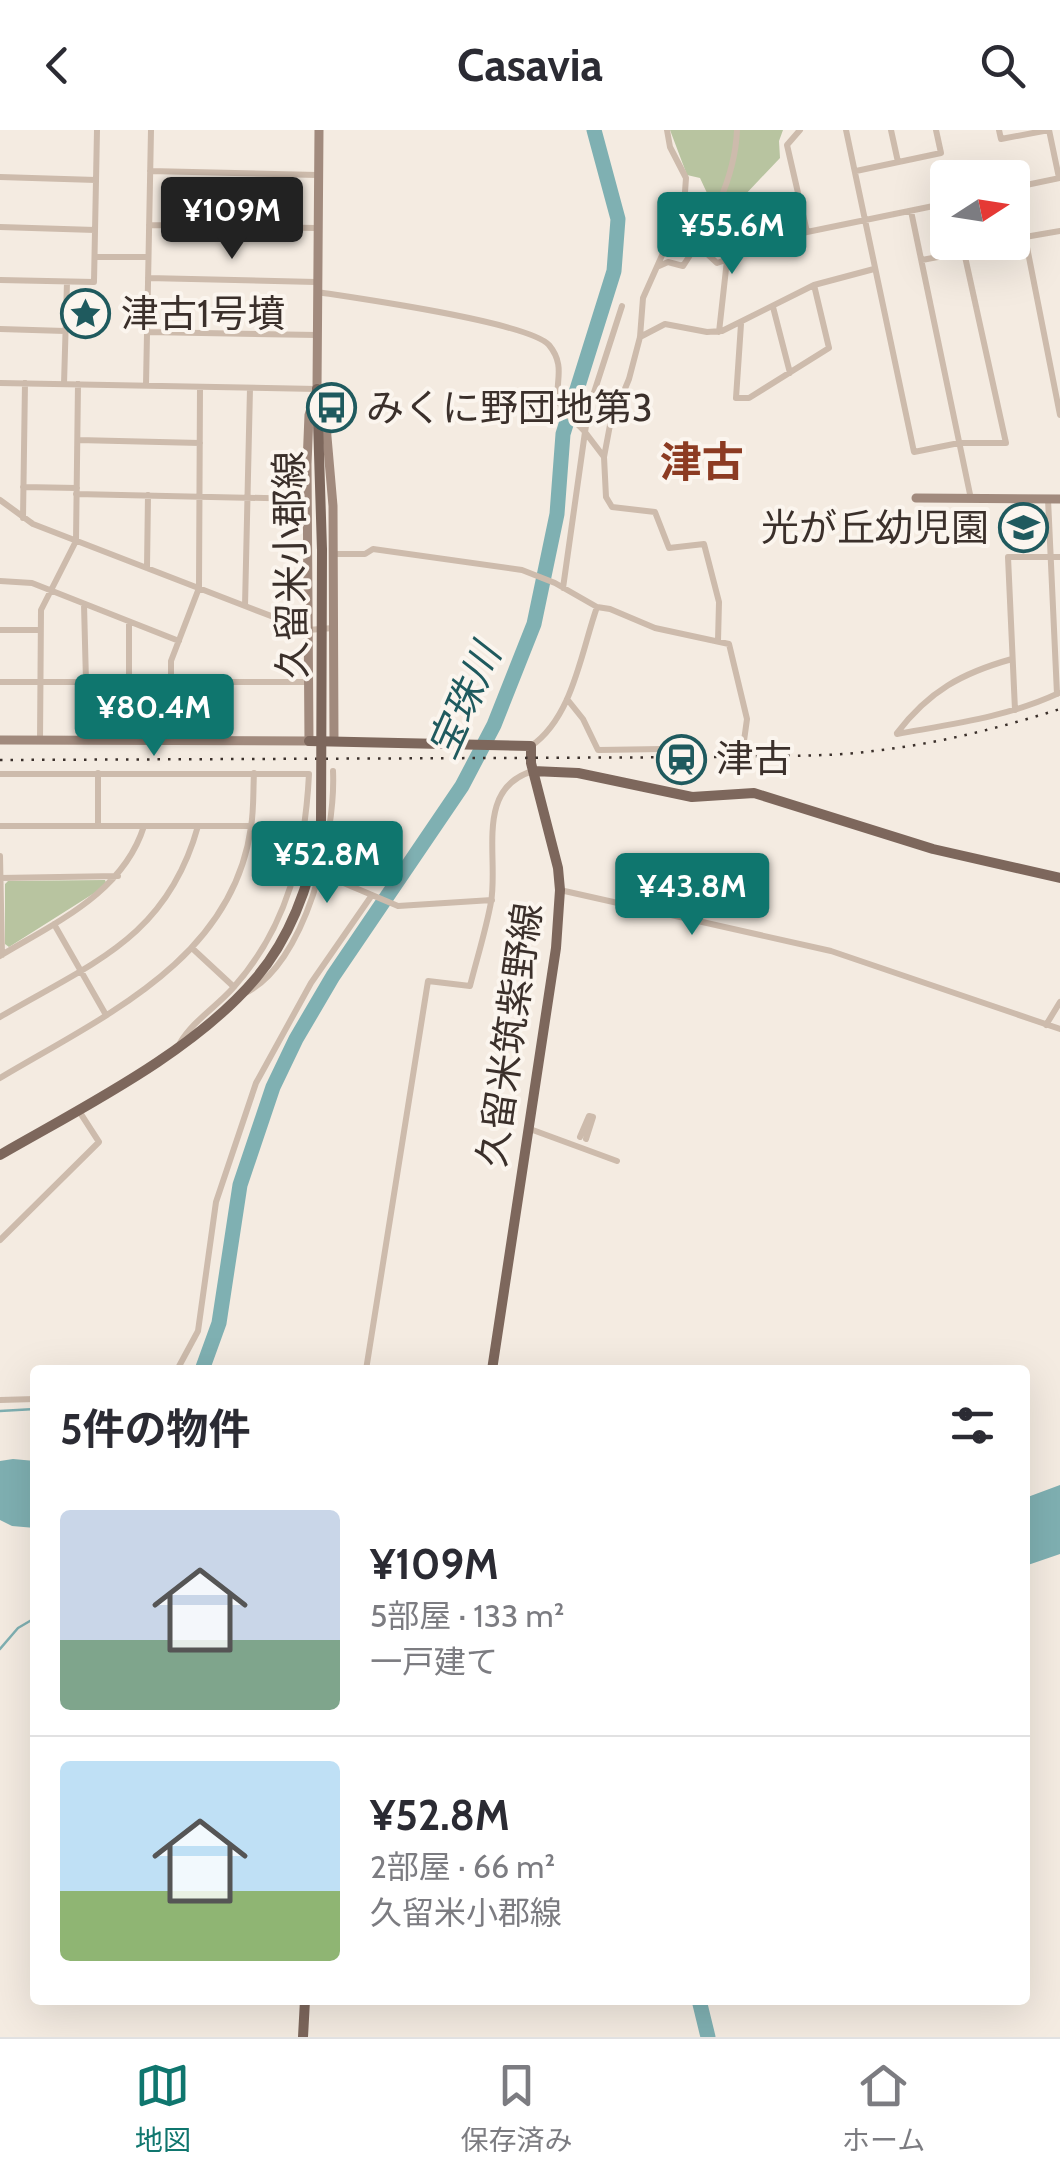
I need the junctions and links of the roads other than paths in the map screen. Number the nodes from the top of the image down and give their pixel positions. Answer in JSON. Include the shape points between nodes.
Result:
{"nodes":[{"id":1,"x":97,"y":130,"type":"edge"},
{"id":2,"x":151,"y":130,"type":"edge"},
{"id":3,"x":319,"y":130,"type":"edge"},
{"id":4,"x":668,"y":130,"type":"edge"},
{"id":5,"x":737,"y":130,"type":"edge"},
{"id":6,"x":800,"y":130,"type":"edge"},
{"id":7,"x":846,"y":130,"type":"edge"},
{"id":8,"x":891,"y":130,"type":"edge"},
{"id":9,"x":936,"y":130,"type":"edge"},
{"id":10,"x":999,"y":130,"type":"edge"},
{"id":11,"x":1049,"y":130,"type":"edge"},
{"id":12,"x":898,"y":162,"type":"junction"},
{"id":13,"x":150,"y":171,"type":"junction"},
{"id":14,"x":856,"y":171,"type":"junction"},
{"id":15,"x":317,"y":175,"type":"junction"},
{"id":16,"x":0,"y":177,"type":"edge"},
{"id":17,"x":1060,"y":178,"type":"edge"},
{"id":18,"x":96,"y":180,"type":"junction"},
{"id":19,"x":1030,"y":184,"type":"edge"},
{"id":20,"x":930,"y":207,"type":"edge"},
{"id":21,"x":911,"y":211,"type":"junction"},
{"id":22,"x":864,"y":220,"type":"junction"},
{"id":23,"x":674,"y":224,"type":"junction"},
{"id":24,"x":149,"y":225,"type":"junction"},
{"id":25,"x":0,"y":227,"type":"edge"},
{"id":26,"x":316,"y":228,"type":"junction"},
{"id":27,"x":95,"y":230,"type":"junction"},
{"id":28,"x":1060,"y":231,"type":"edge"},
{"id":29,"x":807,"y":232,"type":"junction"},
{"id":30,"x":697,"y":244,"type":"junction"},
{"id":31,"x":95,"y":257,"type":"junction"},
{"id":32,"x":148,"y":257,"type":"junction"},
{"id":33,"x":727,"y":260,"type":"junction"},
{"id":34,"x":922,"y":260,"type":"junction"},
{"id":35,"x":658,"y":266,"type":"junction"},
{"id":36,"x":874,"y":269,"type":"junction"},
{"id":37,"x":148,"y":278,"type":"junction"},
{"id":38,"x":0,"y":280,"type":"edge"},
{"id":39,"x":67,"y":282,"type":"junction"},
{"id":40,"x":814,"y":286,"type":"junction"},
{"id":41,"x":316,"y":287,"type":"junction"},
{"id":42,"x":622,"y":306,"type":"dead end"},
{"id":43,"x":772,"y":307,"type":"junction"},
{"id":44,"x":741,"y":324,"type":"junction"},
{"id":45,"x":0,"y":329,"type":"edge"},
{"id":46,"x":65,"y":331,"type":"junction"},
{"id":47,"x":147,"y":332,"type":"junction"},
{"id":48,"x":719,"y":332,"type":"junction"},
{"id":49,"x":316,"y":336,"type":"junction"},
{"id":50,"x":640,"y":336,"type":"junction"},
{"id":51,"x":790,"y":373,"type":"junction"},
{"id":52,"x":0,"y":383,"type":"edge"},
{"id":53,"x":25,"y":383,"type":"junction"},
{"id":54,"x":64,"y":384,"type":"junction"},
{"id":55,"x":78,"y":384,"type":"junction"},
{"id":56,"x":146,"y":385,"type":"junction"},
{"id":57,"x":200,"y":387,"type":"junction"},
{"id":58,"x":250,"y":388,"type":"junction"},
{"id":59,"x":317,"y":390,"type":"junction"},
{"id":60,"x":1060,"y":415,"type":"edge"},
{"id":61,"x":583,"y":429,"type":"junction"},
{"id":62,"x":78,"y":440,"type":"junction"},
{"id":63,"x":200,"y":443,"type":"junction"},
{"id":64,"x":959,"y":444,"type":"junction"},
{"id":65,"x":604,"y":457,"type":"junction"},
{"id":66,"x":24,"y":487,"type":"junction"},
{"id":67,"x":77,"y":491,"type":"junction"},
{"id":68,"x":148,"y":496,"type":"junction"},
{"id":69,"x":199,"y":497,"type":"junction"},
{"id":70,"x":248,"y":498,"type":"junction"},
{"id":71,"x":916,"y":498,"type":"dead end"},
{"id":72,"x":971,"y":498,"type":"junction"},
{"id":73,"x":1060,"y":498,"type":"edge"},
{"id":74,"x":307,"y":499,"type":"junction"},
{"id":75,"x":1048,"y":499,"type":"junction"},
{"id":76,"x":0,"y":500,"type":"edge"},
{"id":77,"x":23,"y":518,"type":"junction"},
{"id":78,"x":76,"y":541,"type":"junction"},
{"id":79,"x":327,"y":552,"type":"junction"},
{"id":80,"x":1050,"y":557,"type":"junction"},
{"id":81,"x":1060,"y":557,"type":"edge"},
{"id":82,"x":147,"y":568,"type":"junction"},
{"id":83,"x":0,"y":581,"type":"edge"},
{"id":84,"x":559,"y":585,"type":"junction"},
{"id":85,"x":199,"y":588,"type":"junction"},
{"id":86,"x":50,"y":591,"type":"junction"},
{"id":87,"x":84,"y":604,"type":"junction"},
{"id":88,"x":245,"y":606,"type":"junction"},
{"id":89,"x":597,"y":607,"type":"junction"},
{"id":90,"x":129,"y":622,"type":"junction"},
{"id":91,"x":333,"y":628,"type":"junction"},
{"id":92,"x":0,"y":630,"type":"edge"},
{"id":93,"x":40,"y":630,"type":"junction"},
{"id":94,"x":308,"y":630,"type":"junction"},
{"id":95,"x":179,"y":641,"type":"junction"},
{"id":96,"x":718,"y":641,"type":"junction"},
{"id":97,"x":1012,"y":659,"type":"junction"},
{"id":98,"x":0,"y":682,"type":"edge"},
{"id":99,"x":86,"y":682,"type":"junction"},
{"id":100,"x":129,"y":682,"type":"junction"},
{"id":101,"x":170,"y":682,"type":"junction"},
{"id":102,"x":308,"y":682,"type":"junction"},
{"id":103,"x":39,"y":683,"type":"junction"},
{"id":104,"x":1058,"y":693,"type":"edge"},
{"id":105,"x":567,"y":699,"type":"junction"},
{"id":106,"x":1015,"y":710,"type":"junction"},
{"id":107,"x":171,"y":739,"type":"junction"},
{"id":108,"x":0,"y":740,"type":"edge"},
{"id":109,"x":40,"y":740,"type":"junction"},
{"id":110,"x":334,"y":740,"type":"junction"},
{"id":111,"x":309,"y":741,"type":"junction"},
{"id":112,"x":532,"y":746,"type":"junction"},
{"id":113,"x":743,"y":748,"type":"dead end"},
{"id":114,"x":663,"y":749,"type":"dead end"},
{"id":115,"x":333,"y":770,"type":"dead end"},
{"id":116,"x":533,"y":771,"type":"junction"},
{"id":117,"x":98,"y":773,"type":"junction"},
{"id":118,"x":254,"y":773,"type":"junction"},
{"id":119,"x":0,"y":774,"type":"edge"},
{"id":120,"x":0,"y":826,"type":"edge"},
{"id":121,"x":98,"y":826,"type":"junction"},
{"id":122,"x":144,"y":826,"type":"junction"},
{"id":123,"x":198,"y":826,"type":"junction"},
{"id":124,"x":251,"y":826,"type":"junction"},
{"id":125,"x":0,"y":856,"type":"edge"},
{"id":126,"x":320,"y":873,"type":"junction"},
{"id":127,"x":118,"y":876,"type":"junction"},
{"id":128,"x":0,"y":878,"type":"edge"},
{"id":129,"x":1060,"y":878,"type":"edge"},
{"id":130,"x":560,"y":890,"type":"junction"},
{"id":131,"x":374,"y":896,"type":"junction"},
{"id":132,"x":492,"y":900,"type":"junction"},
{"id":133,"x":54,"y":924,"type":"junction"},
{"id":134,"x":193,"y":949,"type":"junction"},
{"id":135,"x":1,"y":956,"type":"edge"},
{"id":136,"x":80,"y":970,"type":"junction"},
{"id":137,"x":236,"y":992,"type":"junction"},
{"id":138,"x":1060,"y":1002,"type":"edge"},
{"id":139,"x":106,"y":1014,"type":"junction"},
{"id":140,"x":0,"y":1017,"type":"edge"},
{"id":141,"x":1046,"y":1025,"type":"junction"},
{"id":142,"x":1060,"y":1029,"type":"edge"},
{"id":143,"x":0,"y":1078,"type":"edge"},
{"id":144,"x":78,"y":1110,"type":"junction"},
{"id":145,"x":530,"y":1129,"type":"junction"},
{"id":146,"x":583,"y":1138,"type":"dead end"},
{"id":147,"x":579,"y":1147,"type":"junction"},
{"id":148,"x":0,"y":1156,"type":"edge"},
{"id":149,"x":617,"y":1161,"type":"dead end"},
{"id":150,"x":0,"y":1240,"type":"edge"},
{"id":151,"x":179,"y":1365,"type":"edge"},
{"id":152,"x":367,"y":1365,"type":"edge"},
{"id":153,"x":493,"y":1365,"type":"edge"},
{"id":154,"x":30,"y":1398,"type":"edge"},
{"id":155,"x":0,"y":1400,"type":"edge"},
{"id":156,"x":304,"y":2005,"type":"edge"},
{"id":157,"x":303,"y":2037,"type":"edge"}],
"edges":[{"from":1,"to":18,"type":"street"},
{"from":2,"to":13,"type":"street"},
{"from":3,"to":15,"type":"main road"},
{"from":4,"to":23,"type":"street","via":[[686,178],[684,206]]},
{"from":5,"to":30,"type":"street","via":[[724,188]]},
{"from":6,"to":29,"type":"street","via":[[787,146]]},
{"from":7,"to":14,"type":"street"},
{"from":8,"to":12,"type":"street"},
{"from":9,"to":12,"type":"street","via":[[941,152]]},
{"from":10,"to":11,"type":"street","via":[[1001,139]]},
{"from":11,"to":17,"type":"street"},
{"from":12,"to":14,"type":"street"},
{"from":13,"to":15,"type":"street"},
{"from":13,"to":24,"type":"street"},
{"from":14,"to":22,"type":"street"},
{"from":15,"to":26,"type":"main road"},
{"from":16,"to":18,"type":"street"},
{"from":17,"to":19,"type":"street"},
{"from":18,"to":27,"type":"street"},
{"from":20,"to":21,"type":"street"},
{"from":21,"to":22,"type":"street"},
{"from":21,"to":34,"type":"street"},
{"from":22,"to":29,"type":"street"},
{"from":22,"to":36,"type":"street"},
{"from":23,"to":30,"type":"street"},
{"from":23,"to":35,"type":"street"},
{"from":24,"to":26,"type":"street"},
{"from":24,"to":32,"type":"street"},
{"from":25,"to":27,"type":"street"},
{"from":26,"to":41,"type":"main road"},
{"from":27,"to":31,"type":"street"},
{"from":28,"to":60,"type":"street","via":[[1025,237]]},
{"from":29,"to":33,"type":"street"},
{"from":30,"to":33,"type":"street","via":[[718,263]]},
{"from":30,"to":35,"type":"street","via":[[683,266]]},
{"from":31,"to":32,"type":"street"},
{"from":31,"to":39,"type":"street","via":[[94,282]]},
{"from":32,"to":37,"type":"street"},
{"from":33,"to":48,"type":"street"},
{"from":34,"to":64,"type":"street"},
{"from":34,"to":64,"type":"street","via":[[964,252],[1006,443]]},
{"from":35,"to":50,"type":"street","via":[[643,298]]},
{"from":36,"to":40,"type":"street"},
{"from":36,"to":64,"type":"street","via":[[914,452]]},
{"from":37,"to":41,"type":"street"},
{"from":37,"to":47,"type":"street"},
{"from":38,"to":39,"type":"street"},
{"from":39,"to":46,"type":"street"},
{"from":40,"to":43,"type":"street"},
{"from":40,"to":51,"type":"street","via":[[829,348]]},
{"from":41,"to":49,"type":"main road"},
{"from":41,"to":61,"type":"street","via":[[538,337],[558,362],[561,408]]},
{"from":42,"to":61,"type":"street"},
{"from":43,"to":44,"type":"street"},
{"from":43,"to":51,"type":"street"},
{"from":44,"to":48,"type":"street"},
{"from":44,"to":51,"type":"street","via":[[736,398],[749,398]]},
{"from":45,"to":46,"type":"street"},
{"from":46,"to":54,"type":"street"},
{"from":47,"to":49,"type":"street"},
{"from":47,"to":56,"type":"street"},
{"from":48,"to":50,"type":"street","via":[[665,324]]},
{"from":49,"to":59,"type":"main road"},
{"from":50,"to":65,"type":"street"},
{"from":52,"to":53,"type":"street"},
{"from":53,"to":54,"type":"street"},
{"from":53,"to":66,"type":"street"},
{"from":54,"to":55,"type":"street"},
{"from":55,"to":56,"type":"street"},
{"from":55,"to":62,"type":"street"},
{"from":56,"to":57,"type":"street"},
{"from":57,"to":58,"type":"street"},
{"from":57,"to":63,"type":"street"},
{"from":58,"to":59,"type":"street"},
{"from":58,"to":70,"type":"street"},
{"from":59,"to":74,"type":"main road","via":[[309,415]]},
{"from":59,"to":79,"type":"main road","name":"久留米小郡線"},
{"from":61,"to":65,"type":"street"},
{"from":61,"to":84,"type":"street"},
{"from":62,"to":63,"type":"street"},
{"from":62,"to":67,"type":"street"},
{"from":63,"to":69,"type":"street"},
{"from":64,"to":72,"type":"street"},
{"from":65,"to":96,"type":"street","via":[[612,507],[655,512],[668,548],[704,544],[719,602]]},
{"from":66,"to":67,"type":"street"},
{"from":66,"to":77,"type":"street"},
{"from":67,"to":68,"type":"street"},
{"from":67,"to":78,"type":"street"},
{"from":68,"to":69,"type":"street"},
{"from":68,"to":82,"type":"street"},
{"from":69,"to":70,"type":"street"},
{"from":69,"to":85,"type":"street"},
{"from":70,"to":74,"type":"street"},
{"from":70,"to":88,"type":"street"},
{"from":71,"to":72,"type":"main road"},
{"from":72,"to":75,"type":"main road"},
{"from":73,"to":75,"type":"main road"},
{"from":74,"to":94,"type":"main road"},
{"from":75,"to":80,"type":"street"},
{"from":76,"to":77,"type":"street"},
{"from":77,"to":78,"type":"street"},
{"from":78,"to":82,"type":"street"},
{"from":78,"to":86,"type":"street"},
{"from":79,"to":84,"type":"street","via":[[373,549],[522,570]]},
{"from":79,"to":91,"type":"main road"},
{"from":79,"to":137,"type":"main road","name":"久留米小郡線","bridge":true,"via":[[321,825],[288,928],[257,978]]},
{"from":80,"to":81,"type":"street"},
{"from":80,"to":97,"type":"street","via":[[1008,557]]},
{"from":80,"to":104,"type":"street"},
{"from":82,"to":85,"type":"street"},
{"from":83,"to":86,"type":"street"},
{"from":84,"to":89,"type":"street"},
{"from":85,"to":88,"type":"street"},
{"from":85,"to":95,"type":"street"},
{"from":86,"to":87,"type":"street"},
{"from":86,"to":93,"type":"street"},
{"from":87,"to":90,"type":"street"},
{"from":87,"to":99,"type":"street"},
{"from":88,"to":94,"type":"street"},
{"from":89,"to":96,"type":"street"},
{"from":89,"to":105,"type":"street"},
{"from":90,"to":95,"type":"street"},
{"from":90,"to":100,"type":"street"},
{"from":91,"to":94,"type":"street"},
{"from":91,"to":110,"type":"main road"},
{"from":92,"to":93,"type":"street"},
{"from":93,"to":103,"type":"street"},
{"from":94,"to":102,"type":"main road"},
{"from":95,"to":101,"type":"street"},
{"from":96,"to":113,"type":"street","via":[[729,644],[747,718]]},
{"from":97,"to":106,"type":"street"},
{"from":97,"to":106,"type":"street","via":[[971,670],[918,705],[897,734]]},
{"from":98,"to":103,"type":"street"},
{"from":99,"to":100,"type":"street"},
{"from":99,"to":103,"type":"street"},
{"from":100,"to":101,"type":"street"},
{"from":101,"to":102,"type":"street"},
{"from":101,"to":107,"type":"street"},
{"from":102,"to":111,"type":"main road"},
{"from":103,"to":109,"type":"street"},
{"from":104,"to":106,"type":"street"},
{"from":105,"to":112,"type":"street"},
{"from":105,"to":114,"type":"street","via":[[598,750]]},
{"from":107,"to":109,"type":"main road"},
{"from":107,"to":111,"type":"main road"},
{"from":108,"to":109,"type":"main road"},
{"from":110,"to":111,"type":"main road"},
{"from":110,"to":112,"type":"main road"},
{"from":112,"to":116,"type":"main road"},
{"from":115,"to":126,"type":"street"},
{"from":116,"to":129,"type":"main road","via":[[692,797],[754,793],[933,849]]},
{"from":116,"to":130,"type":"main road","name":"久留米筑紫野線"},
{"from":116,"to":132,"type":"street","via":[[508,786],[494,812]]},
{"from":117,"to":118,"type":"street"},
{"from":117,"to":119,"type":"street"},
{"from":117,"to":121,"type":"street"},
{"from":118,"to":124,"type":"street"},
{"from":118,"to":137,"type":"street","via":[[310,774],[307,817],[282,910]]},
{"from":120,"to":121,"type":"street"},
{"from":121,"to":122,"type":"street"},
{"from":122,"to":123,"type":"street"},
{"from":122,"to":127,"type":"street"},
{"from":123,"to":124,"type":"street"},
{"from":123,"to":136,"type":"street","via":[[182,875],[162,906],[135,935]]},
{"from":124,"to":134,"type":"street","via":[[226,902]]},
{"from":125,"to":128,"type":"street"},
{"from":126,"to":131,"type":"street"},
{"from":126,"to":137,"type":"street","via":[[298,931],[262,986]]},
{"from":127,"to":128,"type":"street"},
{"from":127,"to":133,"type":"street"},
{"from":128,"to":135,"type":"street"},
{"from":130,"to":141,"type":"street","via":[[831,951]]},
{"from":130,"to":145,"type":"main road","name":"久留米筑紫野線"},
{"from":131,"to":132,"type":"street","via":[[394,904]]},
{"from":131,"to":151,"type":"street","via":[[311,983],[256,1083],[216,1202],[198,1331]]},
{"from":132,"to":152,"type":"street","via":[[470,986],[428,981]]},
{"from":133,"to":135,"type":"street"},
{"from":133,"to":136,"type":"street"},
{"from":134,"to":137,"type":"street"},
{"from":134,"to":139,"type":"street","via":[[152,986]]},
{"from":136,"to":139,"type":"street"},
{"from":136,"to":140,"type":"street"},
{"from":137,"to":144,"type":"main road","name":"久留米小郡線","via":[[177,1048]]},
{"from":138,"to":141,"type":"street"},
{"from":139,"to":143,"type":"street"},
{"from":141,"to":142,"type":"street"},
{"from":144,"to":148,"type":"main road","name":"久留米小郡線"},
{"from":144,"to":150,"type":"street","via":[[99,1142]]},
{"from":145,"to":147,"type":"street"},
{"from":145,"to":153,"type":"main road","name":"久留米筑紫野線"},
{"from":146,"to":147,"type":"street"},
{"from":147,"to":149,"type":"street"},
{"from":154,"to":155,"type":"street"},
{"from":156,"to":157,"type":"main road"}]}
